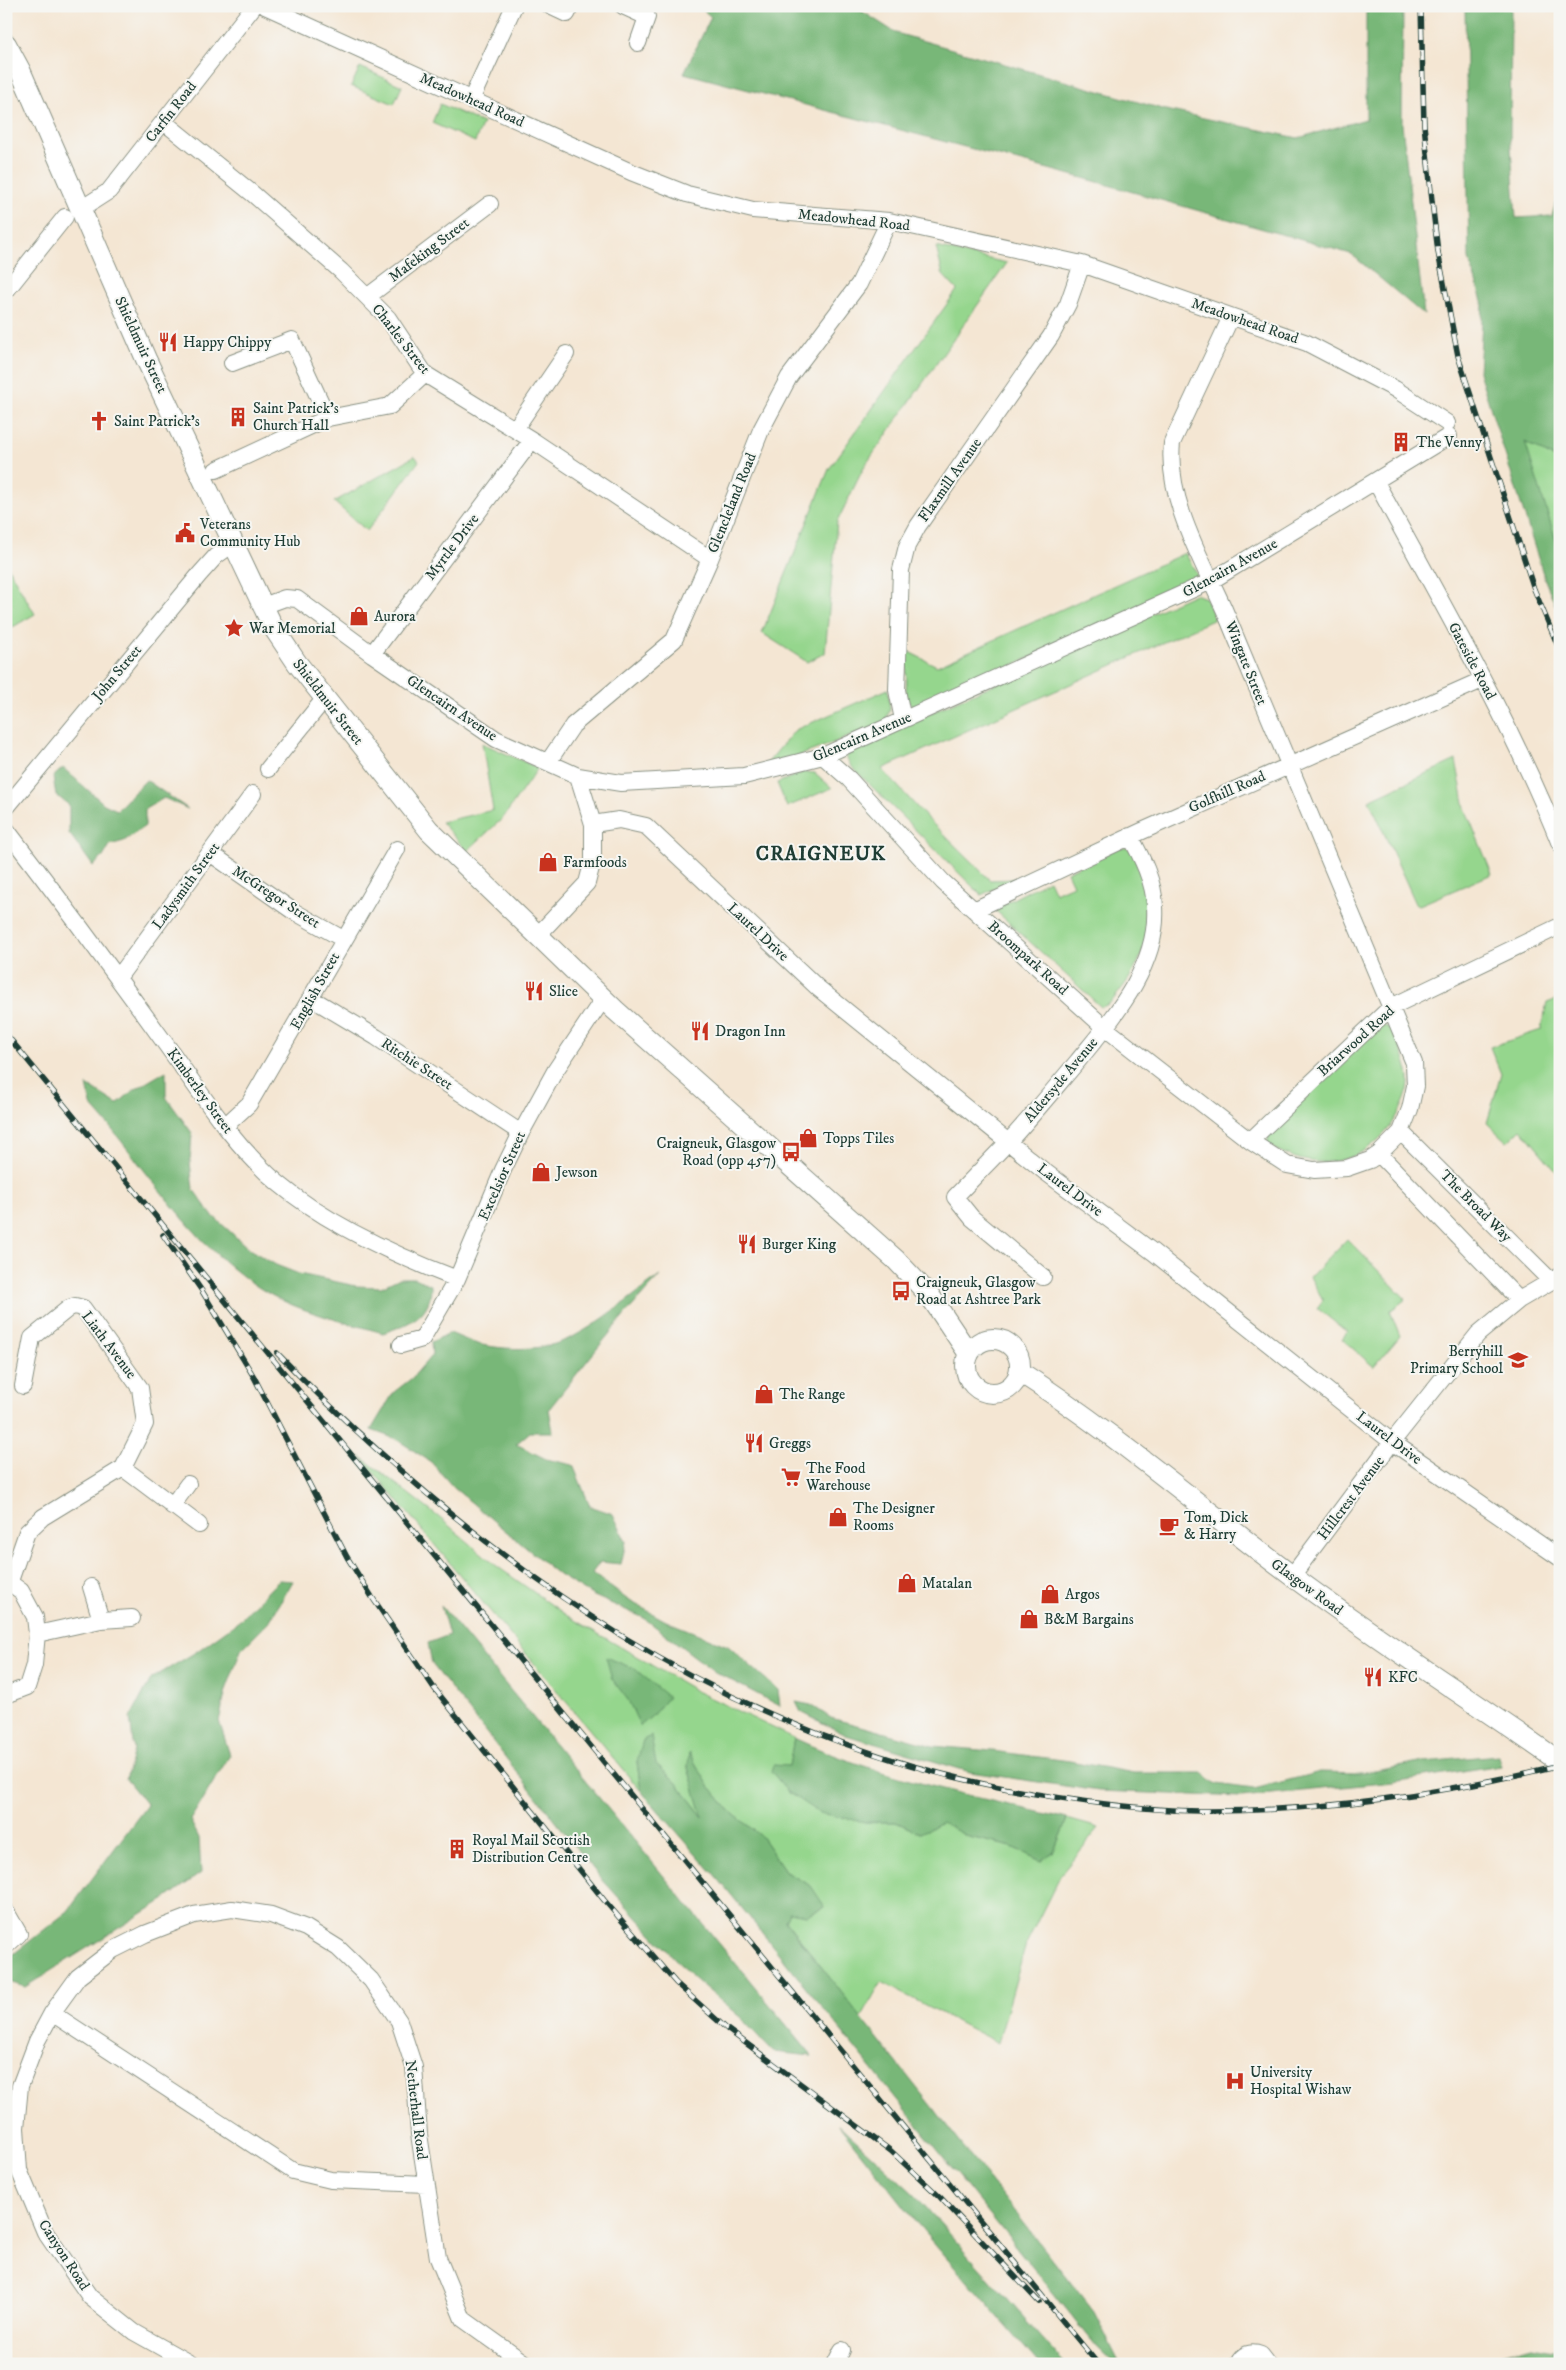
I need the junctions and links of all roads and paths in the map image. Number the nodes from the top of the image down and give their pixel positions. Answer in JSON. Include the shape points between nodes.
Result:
{"nodes":[{"id":1,"x":254,"y":6,"type":"edge"},
{"id":2,"x":265,"y":6,"type":"edge"},
{"id":3,"x":514,"y":6,"type":"edge"},
{"id":4,"x":550,"y":6,"type":"edge"},
{"id":5,"x":571,"y":6,"type":"edge"},
{"id":6,"x":622,"y":6,"type":"edge"},
{"id":7,"x":638,"y":43,"type":"dead end"},
{"id":8,"x":6,"y":44,"type":"edge"},
{"id":9,"x":471,"y":100,"type":"junction"},
{"id":10,"x":164,"y":122,"type":"junction"},
{"id":11,"x":490,"y":204,"type":"dead end"},
{"id":12,"x":73,"y":213,"type":"junction"},
{"id":13,"x":889,"y":221,"type":"junction"},
{"id":14,"x":1082,"y":264,"type":"junction"},
{"id":15,"x":6,"y":291,"type":"edge"},
{"id":16,"x":367,"y":297,"type":"junction"},
{"id":17,"x":1231,"y":317,"type":"junction"},
{"id":18,"x":566,"y":354,"type":"dead end"},
{"id":19,"x":232,"y":363,"type":"dead end"},
{"id":20,"x":425,"y":374,"type":"junction"},
{"id":21,"x":328,"y":418,"type":"junction"},
{"id":22,"x":514,"y":429,"type":"junction"},
{"id":23,"x":1448,"y":429,"type":"joint"},
{"id":24,"x":532,"y":440,"type":"junction"},
{"id":25,"x":216,"y":470,"type":"dead end"},
{"id":26,"x":1376,"y":482,"type":"junction"},
{"id":27,"x":233,"y":544,"type":"junction"},
{"id":28,"x":710,"y":559,"type":"junction"},
{"id":29,"x":1211,"y":581,"type":"junction"},
{"id":30,"x":263,"y":606,"type":"junction"},
{"id":31,"x":372,"y":654,"type":"junction"},
{"id":32,"x":1482,"y":680,"type":"junction"},
{"id":33,"x":325,"y":698,"type":"junction"},
{"id":34,"x":903,"y":720,"type":"junction"},
{"id":35,"x":823,"y":756,"type":"junction"},
{"id":36,"x":548,"y":762,"type":"junction"},
{"id":37,"x":1288,"y":765,"type":"junction"},
{"id":38,"x":268,"y":769,"type":"dead end"},
{"id":39,"x":578,"y":776,"type":"junction"},
{"id":40,"x":253,"y":794,"type":"dead end"},
{"id":41,"x":6,"y":808,"type":"edge"},
{"id":42,"x":593,"y":824,"type":"junction"},
{"id":43,"x":6,"y":829,"type":"edge"},
{"id":44,"x":1130,"y":836,"type":"junction"},
{"id":45,"x":1560,"y":844,"type":"edge"},
{"id":46,"x":397,"y":849,"type":"dead end"},
{"id":47,"x":210,"y":852,"type":"junction"},
{"id":48,"x":974,"y":910,"type":"junction"},
{"id":49,"x":1560,"y":926,"type":"edge"},
{"id":50,"x":538,"y":936,"type":"junction"},
{"id":51,"x":344,"y":940,"type":"junction"},
{"id":52,"x":118,"y":978,"type":"junction"},
{"id":53,"x":311,"y":998,"type":"junction"},
{"id":54,"x":603,"y":998,"type":"junction"},
{"id":55,"x":1391,"y":1007,"type":"junction"},
{"id":56,"x":1105,"y":1028,"type":"junction"},
{"id":57,"x":225,"y":1126,"type":"junction"},
{"id":58,"x":1401,"y":1132,"type":"junction"},
{"id":59,"x":521,"y":1133,"type":"junction"},
{"id":60,"x":1010,"y":1141,"type":"junction"},
{"id":61,"x":1250,"y":1141,"type":"junction"},
{"id":62,"x":1379,"y":1154,"type":"junction"},
{"id":63,"x":1043,"y":1277,"type":"dead end"},
{"id":64,"x":1555,"y":1278,"type":"edge"},
{"id":65,"x":457,"y":1279,"type":"junction"},
{"id":66,"x":1519,"y":1300,"type":"junction"},
{"id":67,"x":401,"y":1345,"type":"dead end"},
{"id":68,"x":973,"y":1348,"type":"junction"},
{"id":69,"x":1015,"y":1379,"type":"junction"},
{"id":70,"x":23,"y":1386,"type":"dead end"},
{"id":71,"x":1392,"y":1442,"type":"junction"},
{"id":72,"x":123,"y":1468,"type":"junction"},
{"id":73,"x":188,"y":1484,"type":"dead end"},
{"id":74,"x":172,"y":1506,"type":"junction"},
{"id":75,"x":199,"y":1525,"type":"dead end"},
{"id":76,"x":1560,"y":1558,"type":"edge"},
{"id":77,"x":1292,"y":1576,"type":"junction"},
{"id":78,"x":8,"y":1581,"type":"edge"},
{"id":79,"x":91,"y":1587,"type":"dead end"},
{"id":80,"x":132,"y":1618,"type":"dead end"},
{"id":81,"x":101,"y":1620,"type":"junction"},
{"id":82,"x":37,"y":1634,"type":"junction"},
{"id":83,"x":6,"y":1695,"type":"edge"},
{"id":84,"x":1560,"y":1762,"type":"edge"},
{"id":85,"x":7,"y":1913,"type":"edge"},
{"id":86,"x":6,"y":1946,"type":"edge"},
{"id":87,"x":78,"y":1977,"type":"joint"},
{"id":88,"x":52,"y":2013,"type":"junction"},
{"id":89,"x":426,"y":2184,"type":"junction"},
{"id":90,"x":191,"y":2364,"type":"edge"},
{"id":91,"x":526,"y":2364,"type":"edge"},
{"id":92,"x":1238,"y":2364,"type":"edge"},
{"id":93,"x":1268,"y":2364,"type":"edge"}],
"edges":[{"from":1,"to":10,"type":"street","name":"Carfin Road"},
{"from":2,"to":9,"type":"street","name":"Meadowhead Road"},
{"from":3,"to":9,"type":"street"},
{"from":4,"to":5,"type":"street","via":[[567,14]]},
{"from":6,"to":7,"type":"street","via":[[647,16]]},
{"from":8,"to":12,"type":"main road","name":"Shieldmuir Street","via":[[20,70]]},
{"from":9,"to":13,"type":"street","name":"Meadowhead Road","via":[[686,194],[753,210]]},
{"from":10,"to":12,"type":"street","name":"Carfin Road","via":[[109,191]]},
{"from":10,"to":16,"type":"street","name":"Charles Street","via":[[254,194]]},
{"from":11,"to":16,"type":"street","name":"Mafeking Street"},
{"from":12,"to":15,"type":"street","name":"Carfin Road"},
{"from":12,"to":27,"type":"main road","name":"Shieldmuir Street","via":[[182,432]]},
{"from":13,"to":14,"type":"street","name":"Meadowhead Road"},
{"from":13,"to":28,"type":"street","name":"Glencleland Road","via":[[859,284],[789,378],[761,430]]},
{"from":14,"to":17,"type":"street","name":"Meadowhead Road"},
{"from":14,"to":34,"type":"street","name":"Flaxmill Avenue","via":[[1068,304],[1051,336],[907,546],[902,570],[897,690]]},
{"from":16,"to":20,"type":"street","name":"Charles Street","via":[[388,318]]},
{"from":17,"to":23,"type":"street","name":"Meadowhead Road","via":[[1307,343],[1395,389]]},
{"from":17,"to":29,"type":"street","name":"Wingate Street","via":[[1172,443],[1170,460],[1183,516]]},
{"from":18,"to":22,"type":"street"},
{"from":19,"to":21,"type":"street","via":[[292,340]]},
{"from":20,"to":21,"type":"street","via":[[390,406]]},
{"from":20,"to":22,"type":"street","name":"Charles Street"},
{"from":21,"to":25,"type":"street"},
{"from":22,"to":24,"type":"street","name":"Charles Street"},
{"from":23,"to":26,"type":"street","name":"Glencairn Avenue"},
{"from":24,"to":28,"type":"street","name":"Charles Street"},
{"from":24,"to":31,"type":"street","name":"Myrtle Drive"},
{"from":26,"to":29,"type":"street","name":"Glencairn Avenue"},
{"from":26,"to":32,"type":"street","name":"Gateside Road"},
{"from":27,"to":30,"type":"main road","name":"Shieldmuir Street"},
{"from":27,"to":41,"type":"street","name":"John Street","via":[[216,556],[199,575]]},
{"from":28,"to":36,"type":"street","name":"Glencleland Road","via":[[674,640],[573,725]]},
{"from":29,"to":34,"type":"street","name":"Glencairn Avenue"},
{"from":29,"to":37,"type":"street","name":"Wingate Street"},
{"from":30,"to":31,"type":"street","name":"Glencairn Avenue","via":[[285,598],[296,599]]},
{"from":30,"to":33,"type":"main road","name":"Shieldmuir Street","via":[[297,663]]},
{"from":31,"to":36,"type":"street","name":"Glencairn Avenue","via":[[496,739]]},
{"from":32,"to":37,"type":"street","name":"Golfhill Road"},
{"from":32,"to":45,"type":"street","name":"Gateside Road","via":[[1541,797]]},
{"from":33,"to":38,"type":"street"},
{"from":33,"to":50,"type":"main road","name":"Shieldmuir Street","via":[[429,830]]},
{"from":34,"to":35,"type":"street","name":"Glencairn Avenue"},
{"from":35,"to":39,"type":"street","name":"Glencairn Avenue","via":[[744,776],[621,783]]},
{"from":35,"to":48,"type":"street","name":"Broompark Road","via":[[943,882]]},
{"from":36,"to":39,"type":"street","name":"Glencairn Avenue"},
{"from":37,"to":44,"type":"street","name":"Golfhill Road"},
{"from":37,"to":55,"type":"street","name":"Wingate Street"},
{"from":39,"to":42,"type":"street"},
{"from":40,"to":47,"type":"street","name":"Ladysmith Street"},
{"from":42,"to":50,"type":"street","via":[[593,860],[587,883]]},
{"from":42,"to":60,"type":"street","name":"Laurel Drive","via":[[618,820],[646,826],[818,988]]},
{"from":43,"to":52,"type":"street","name":"Kimberley Street"},
{"from":44,"to":48,"type":"street","name":"Golfhill Road"},
{"from":44,"to":56,"type":"street","name":"Aldersyde Avenue","via":[[1148,869],[1155,906],[1154,932],[1147,957],[1132,988]]},
{"from":46,"to":51,"type":"street","name":"English Street"},
{"from":47,"to":51,"type":"street","name":"McGregor Street","via":[[293,911]]},
{"from":47,"to":52,"type":"street","name":"Ladysmith Street"},
{"from":48,"to":56,"type":"street","name":"Broompark Road"},
{"from":49,"to":55,"type":"street","name":"Briarwood Road"},
{"from":50,"to":54,"type":"main road","name":"Shieldmuir Street"},
{"from":51,"to":53,"type":"street","name":"English Street"},
{"from":52,"to":57,"type":"street","name":"Kimberley Street"},
{"from":53,"to":57,"type":"street","name":"English Street","via":[[249,1104]]},
{"from":53,"to":59,"type":"street","name":"Ritchie Street"},
{"from":54,"to":59,"type":"street","name":"Excelsior Street","via":[[555,1071]]},
{"from":54,"to":68,"type":"main road","name":"Shieldmuir Street","via":[[896,1260]]},
{"from":55,"to":58,"type":"street","via":[[1414,1063],[1415,1086]]},
{"from":55,"to":61,"type":"street","name":"Briarwood Road"},
{"from":56,"to":60,"type":"street","name":"Aldersyde Avenue"},
{"from":56,"to":61,"type":"street","name":"Broompark Road"},
{"from":57,"to":65,"type":"street","name":"Kimberley Street","via":[[271,1176],[310,1207],[401,1258]]},
{"from":58,"to":62,"type":"street"},
{"from":58,"to":64,"type":"street","name":"The Broad Way"},
{"from":59,"to":65,"type":"street","name":"Excelsior Street"},
{"from":60,"to":63,"type":"street","name":"Aldersyde Avenue","via":[[955,1197],[972,1218]]},
{"from":60,"to":71,"type":"street","name":"Laurel Drive","via":[[1044,1171],[1153,1252]]},
{"from":61,"to":62,"type":"street","via":[[1287,1166],[1314,1170],[1347,1168]]},
{"from":62,"to":66,"type":"street"},
{"from":64,"to":66,"type":"street","name":"Hillcrest Avenue"},
{"from":65,"to":67,"type":"street","name":"Excelsior Street","via":[[422,1338]]},
{"from":66,"to":71,"type":"street","name":"Hillcrest Avenue","via":[[1478,1334]]},
{"from":68,"to":69,"type":"main road","via":[[993,1338],[1008,1343],[1018,1356]]},
{"from":68,"to":69,"type":"main road","via":[[966,1369],[978,1388],[995,1392]]},
{"from":69,"to":77,"type":"main road","name":"Glasgow Road","via":[[1064,1400]]},
{"from":70,"to":72,"type":"street","name":"Liath Avenue","via":[[32,1338],[69,1308],[83,1308],[140,1388],[145,1424]]},
{"from":71,"to":76,"type":"street","name":"Laurel Drive"},
{"from":71,"to":77,"type":"street","name":"Hillcrest Avenue"},
{"from":72,"to":74,"type":"street"},
{"from":72,"to":78,"type":"street","via":[[44,1517],[27,1532]]},
{"from":73,"to":74,"type":"street"},
{"from":74,"to":75,"type":"street"},
{"from":77,"to":84,"type":"main road","name":"Glasgow Road"},
{"from":78,"to":82,"type":"street","via":[[21,1591],[36,1617]]},
{"from":79,"to":81,"type":"street"},
{"from":80,"to":81,"type":"street"},
{"from":81,"to":82,"type":"street"},
{"from":82,"to":83,"type":"street","via":[[34,1665],[27,1687]]},
{"from":85,"to":86,"type":"street","via":[[19,1934]]},
{"from":87,"to":88,"type":"street","name":"Canyon Road"},
{"from":87,"to":89,"type":"street","name":"Netherhall Road","via":[[113,1950],[194,1915],[232,1909],[271,1915],[306,1928],[338,1948],[371,1980],[400,2021],[414,2067]]},
{"from":88,"to":89,"type":"street","via":[[293,2171],[331,2180]]},
{"from":88,"to":90,"type":"street","name":"Canyon Road","via":[[20,2086],[16,2128],[20,2170],[45,2232],[90,2296],[134,2332]]},
{"from":89,"to":91,"type":"street","name":"Netherhall Road","via":[[438,2258],[464,2320]]},
{"from":92,"to":93,"type":"street","via":[[1242,2357],[1251,2353],[1261,2355]]}]}
